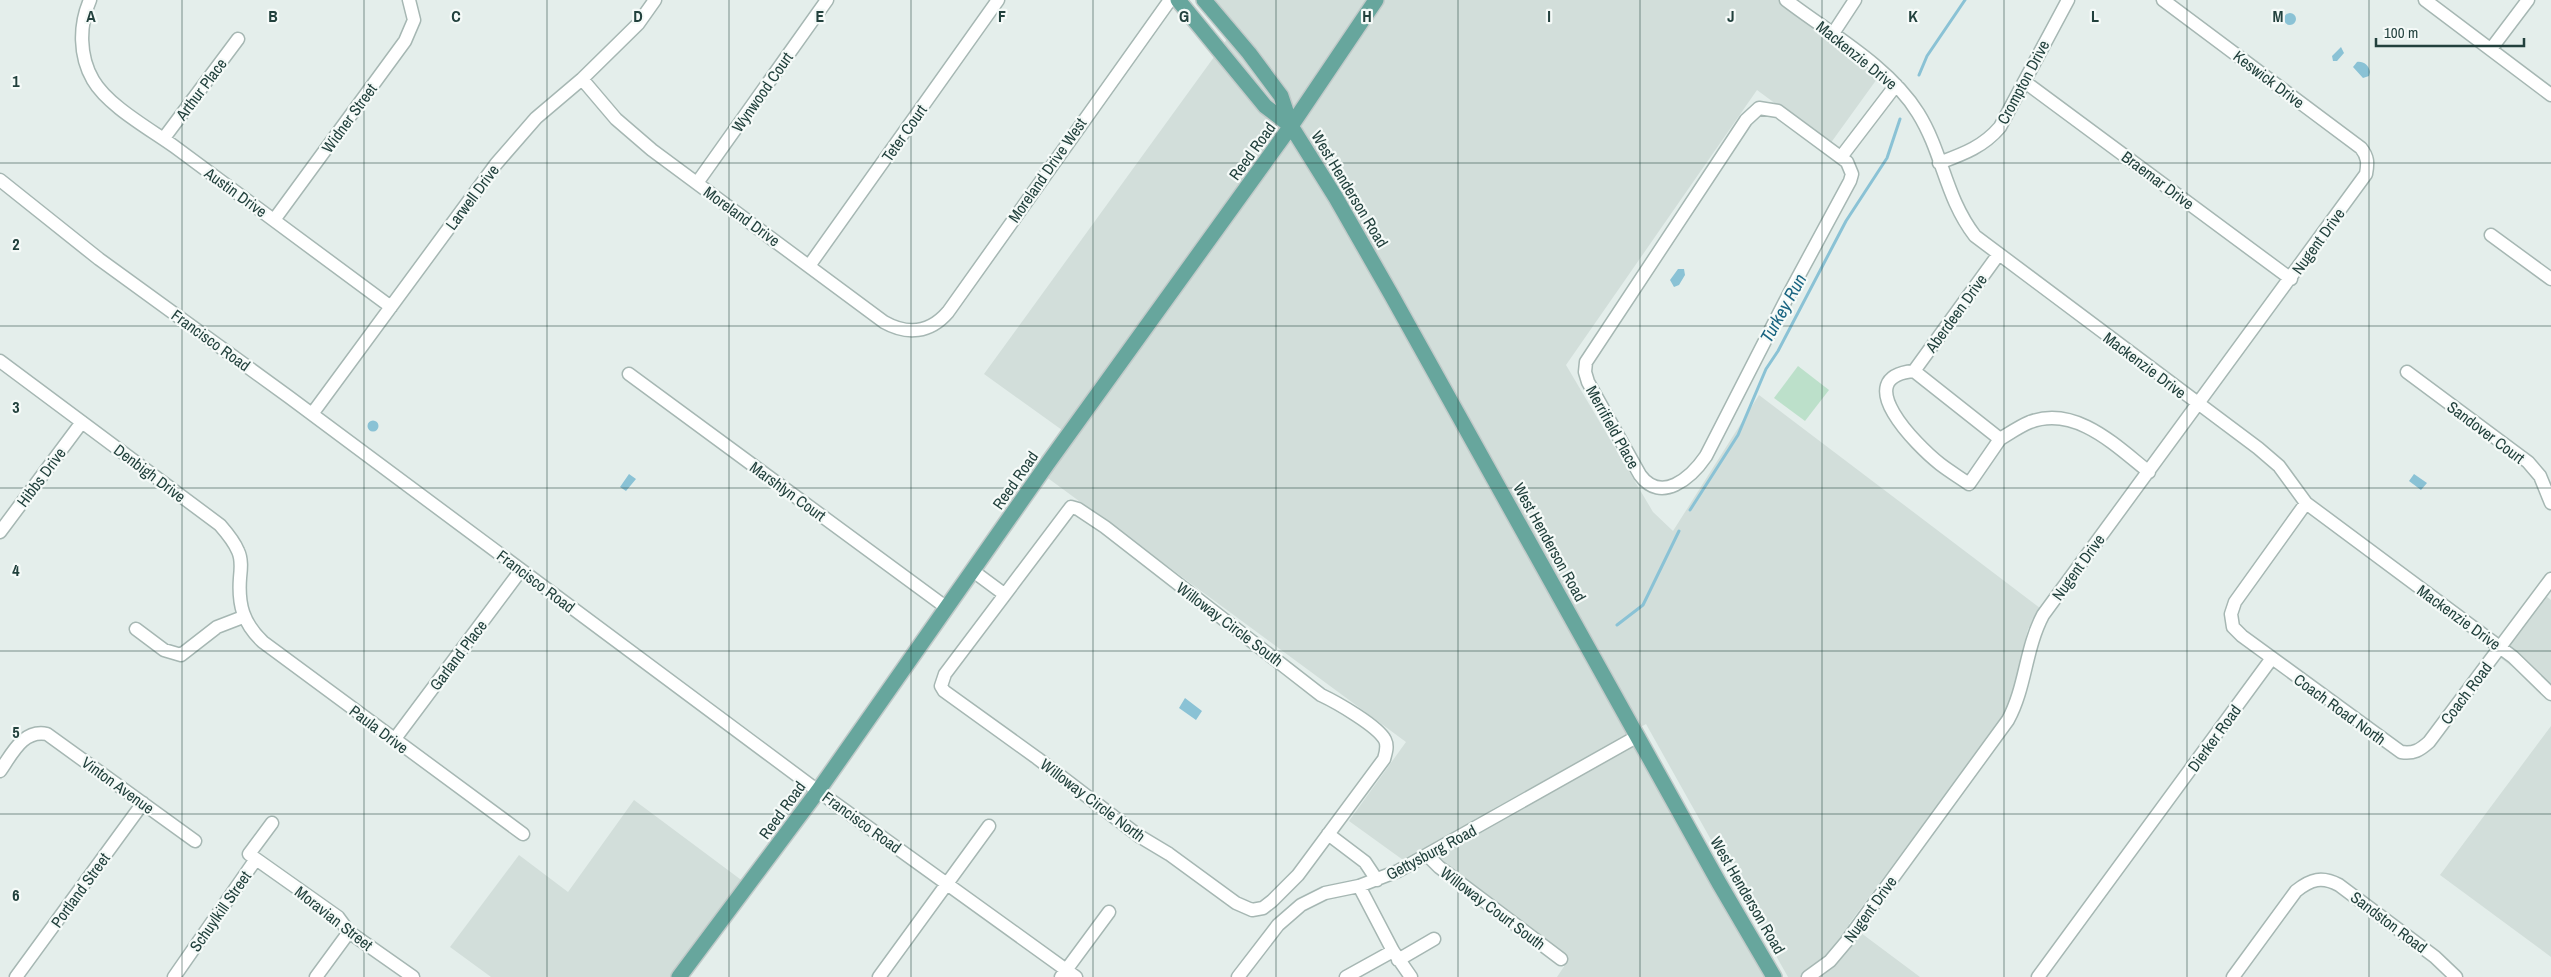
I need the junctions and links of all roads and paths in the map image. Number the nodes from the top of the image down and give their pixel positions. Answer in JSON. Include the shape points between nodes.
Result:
{"nodes":[{"id":1,"x":90,"y":0,"type":"edge"},
{"id":2,"x":409,"y":0,"type":"edge"},
{"id":3,"x":827,"y":0,"type":"edge"},
{"id":4,"x":998,"y":0,"type":"edge"},
{"id":5,"x":1170,"y":0,"type":"edge"},
{"id":6,"x":1178,"y":0,"type":"edge"},
{"id":7,"x":1204,"y":0,"type":"edge"},
{"id":8,"x":1216,"y":0,"type":"edge"},
{"id":9,"x":1376,"y":0,"type":"edge"},
{"id":10,"x":1786,"y":0,"type":"edge"},
{"id":11,"x":1855,"y":0,"type":"edge"},
{"id":12,"x":2068,"y":0,"type":"edge"},
{"id":13,"x":2163,"y":0,"type":"edge"},
{"id":14,"x":2425,"y":0,"type":"edge"},
{"id":15,"x":2528,"y":0,"type":"edge"},
{"id":16,"x":649,"y":2,"type":"edge"},
{"id":17,"x":1220,"y":17,"type":"junction"},
{"id":18,"x":1832,"y":35,"type":"junction"},
{"id":19,"x":238,"y":38,"type":"dead end"},
{"id":20,"x":2491,"y":49,"type":"junction"},
{"id":21,"x":582,"y":79,"type":"junction"},
{"id":22,"x":2025,"y":82,"type":"junction"},
{"id":23,"x":1896,"y":85,"type":"junction"},
{"id":24,"x":2551,"y":95,"type":"edge"},
{"id":25,"x":1291,"y":126,"type":"junction"},
{"id":26,"x":164,"y":138,"type":"junction"},
{"id":27,"x":1841,"y":157,"type":"junction"},
{"id":28,"x":1939,"y":163,"type":"junction"},
{"id":29,"x":2368,"y":163,"type":"joint"},
{"id":30,"x":0,"y":180,"type":"edge"},
{"id":31,"x":697,"y":183,"type":"junction"},
{"id":32,"x":274,"y":220,"type":"junction"},
{"id":33,"x":2492,"y":235,"type":"dead end"},
{"id":34,"x":1998,"y":255,"type":"junction"},
{"id":35,"x":810,"y":266,"type":"junction"},
{"id":36,"x":2291,"y":279,"type":"junction"},
{"id":37,"x":2551,"y":279,"type":"edge"},
{"id":38,"x":391,"y":307,"type":"junction"},
{"id":39,"x":918,"y":331,"type":"joint"},
{"id":40,"x":0,"y":361,"type":"edge"},
{"id":41,"x":1914,"y":371,"type":"junction"},
{"id":42,"x":2407,"y":372,"type":"dead end"},
{"id":43,"x":629,"y":374,"type":"dead end"},
{"id":44,"x":2198,"y":404,"type":"junction"},
{"id":45,"x":312,"y":414,"type":"junction"},
{"id":46,"x":82,"y":422,"type":"junction"},
{"id":47,"x":2000,"y":439,"type":"junction"},
{"id":48,"x":2148,"y":472,"type":"junction"},
{"id":49,"x":2306,"y":503,"type":"junction"},
{"id":50,"x":2551,"y":503,"type":"edge"},
{"id":51,"x":0,"y":532,"type":"edge"},
{"id":52,"x":521,"y":570,"type":"junction"},
{"id":53,"x":973,"y":571,"type":"junction"},
{"id":54,"x":2551,"y":579,"type":"edge"},
{"id":55,"x":1004,"y":594,"type":"junction"},
{"id":56,"x":947,"y":608,"type":"junction"},
{"id":57,"x":243,"y":616,"type":"junction"},
{"id":58,"x":136,"y":630,"type":"dead end"},
{"id":59,"x":2500,"y":647,"type":"junction"},
{"id":60,"x":2272,"y":658,"type":"junction"},
{"id":61,"x":2551,"y":694,"type":"edge"},
{"id":62,"x":1638,"y":736,"type":"junction"},
{"id":63,"x":394,"y":740,"type":"junction"},
{"id":64,"x":2411,"y":754,"type":"joint"},
{"id":65,"x":0,"y":771,"type":"edge"},
{"id":66,"x":818,"y":791,"type":"junction"},
{"id":67,"x":143,"y":804,"type":"junction"},
{"id":68,"x":272,"y":823,"type":"dead end"},
{"id":69,"x":989,"y":826,"type":"dead end"},
{"id":70,"x":523,"y":834,"type":"dead end"},
{"id":71,"x":1328,"y":834,"type":"junction"},
{"id":72,"x":195,"y":841,"type":"dead end"},
{"id":73,"x":1427,"y":855,"type":"junction"},
{"id":74,"x":256,"y":859,"type":"junction"},
{"id":75,"x":1377,"y":880,"type":"junction"},
{"id":76,"x":947,"y":883,"type":"junction"},
{"id":77,"x":1359,"y":886,"type":"junction"},
{"id":78,"x":1109,"y":912,"type":"dead end"},
{"id":79,"x":349,"y":932,"type":"junction"},
{"id":80,"x":1434,"y":939,"type":"dead end"},
{"id":81,"x":1396,"y":956,"type":"junction"},
{"id":82,"x":1561,"y":959,"type":"dead end"},
{"id":83,"x":1068,"y":975,"type":"edge"},
{"id":84,"x":16,"y":977,"type":"edge"},
{"id":85,"x":174,"y":977,"type":"edge"},
{"id":86,"x":316,"y":977,"type":"edge"},
{"id":87,"x":413,"y":977,"type":"edge"},
{"id":88,"x":679,"y":977,"type":"edge"},
{"id":89,"x":879,"y":977,"type":"edge"},
{"id":90,"x":1238,"y":977,"type":"edge"},
{"id":91,"x":1346,"y":977,"type":"edge"},
{"id":92,"x":1411,"y":977,"type":"edge"},
{"id":93,"x":1774,"y":977,"type":"edge"},
{"id":94,"x":1808,"y":977,"type":"edge"},
{"id":95,"x":2038,"y":977,"type":"edge"},
{"id":96,"x":2233,"y":977,"type":"edge"},
{"id":97,"x":2456,"y":977,"type":"edge"}],
"edges":[{"from":1,"to":26,"type":"street","name":"Austin Drive","via":[[83,21],[82,42],[88,70],[110,100]]},
{"from":2,"to":32,"type":"street","name":"Widner Street","via":[[414,13],[412,28],[405,41]]},
{"from":3,"to":31,"type":"street","name":"Wynwood Court"},
{"from":4,"to":35,"type":"street","name":"Teter Court"},
{"from":5,"to":39,"type":"street","name":"Moreland Drive West","via":[[948,312],[935,325]]},
{"from":6,"to":25,"type":"main road","name":"West Henderson Road","via":[[1266,106]]},
{"from":7,"to":17,"type":"main road","name":"West Henderson Road"},
{"from":8,"to":17,"type":"main road","via":[[1222,7]]},
{"from":9,"to":25,"type":"main road","name":"Reed Road"},
{"from":10,"to":18,"type":"street","name":"Mackenzie Drive"},
{"from":11,"to":18,"type":"street"},
{"from":12,"to":22,"type":"street","name":"Crompton Drive"},
{"from":13,"to":29,"type":"street","name":"Keswick Drive","via":[[2361,148]]},
{"from":14,"to":20,"type":"street"},
{"from":15,"to":20,"type":"street"},
{"from":16,"to":21,"type":"street","name":"Larwell Drive","via":[[638,24]]},
{"from":17,"to":25,"type":"main road","name":"West Henderson Road","via":[[1281,96]]},
{"from":18,"to":23,"type":"street","name":"Mackenzie Drive"},
{"from":19,"to":26,"type":"street","name":"Arthur Place"},
{"from":20,"to":24,"type":"street"},
{"from":21,"to":31,"type":"street","name":"Moreland Drive","via":[[633,135]]},
{"from":21,"to":38,"type":"street","name":"Larwell Drive","via":[[536,118],[496,164]]},
{"from":22,"to":28,"type":"street","name":"Crompton Drive","via":[[2006,118],[1990,139]]},
{"from":22,"to":36,"type":"street","name":"Braemar Drive"},
{"from":23,"to":27,"type":"street"},
{"from":23,"to":28,"type":"street","name":"Mackenzie Drive","via":[[1919,114]]},
{"from":25,"to":53,"type":"main road","name":"Reed Road"},
{"from":25,"to":62,"type":"main road","name":"West Henderson Road","via":[[1392,296]]},
{"from":26,"to":32,"type":"street","name":"Austin Drive"},
{"from":27,"to":27,"type":"street","name":"Merrifield Place","via":[[1850,167],[1850,181],[1706,456],[1681,483],[1663,488],[1650,484],[1640,474],[1588,382],[1584,368],[1588,358],[1754,111],[1766,107],[1778,110]]},
{"from":28,"to":34,"type":"street","name":"Mackenzie Drive","via":[[1962,219],[1975,236]]},
{"from":29,"to":36,"type":"street","name":"Nugent Drive","via":[[2366,174]]},
{"from":30,"to":45,"type":"street","name":"Francisco Road","via":[[98,259]]},
{"from":31,"to":35,"type":"street","name":"Moreland Drive"},
{"from":32,"to":38,"type":"street","name":"Austin Drive"},
{"from":33,"to":37,"type":"street"},
{"from":34,"to":41,"type":"street","name":"Aberdeen Drive"},
{"from":34,"to":44,"type":"street","name":"Mackenzie Drive"},
{"from":35,"to":39,"type":"street","name":"Moreland Drive","via":[[884,322],[900,329]]},
{"from":36,"to":44,"type":"street","name":"Nugent Drive"},
{"from":38,"to":45,"type":"street","name":"Larwell Drive"},
{"from":40,"to":46,"type":"street","name":"Denbigh Drive"},
{"from":41,"to":47,"type":"street"},
{"from":41,"to":47,"type":"street","via":[[1899,373],[1890,379],[1886,383],[1885,394],[1895,414],[1922,448],[1940,464],[1969,484]]},
{"from":42,"to":50,"type":"street","name":"Sandover Court","via":[[2528,462],[2540,476]]},
{"from":43,"to":56,"type":"street","name":"Marshlyn Court"},
{"from":44,"to":48,"type":"street","name":"Nugent Drive"},
{"from":44,"to":49,"type":"street","name":"Mackenzie Drive","via":[[2274,461]]},
{"from":45,"to":52,"type":"street","name":"Francisco Road"},
{"from":46,"to":51,"type":"street","name":"Hibbs Drive"},
{"from":46,"to":57,"type":"street","name":"Denbigh Drive","via":[[220,525],[232,538],[239,552],[239,604]]},
{"from":47,"to":48,"type":"street","via":[[2030,422],[2065,419],[2098,433]]},
{"from":48,"to":94,"type":"street","name":"Nugent Drive","via":[[2043,615],[2030,643],[2023,684],[2008,720],[1846,942],[1830,961]]},
{"from":49,"to":59,"type":"street","name":"Mackenzie Drive"},
{"from":49,"to":60,"type":"street","via":[[2235,602],[2231,614],[2233,627]]},
{"from":52,"to":63,"type":"street","name":"Garland Place"},
{"from":52,"to":66,"type":"street","name":"Francisco Road"},
{"from":53,"to":55,"type":"street"},
{"from":53,"to":56,"type":"main road","name":"Reed Road"},
{"from":54,"to":59,"type":"street","name":"Coach Road"},
{"from":55,"to":71,"type":"street","name":"Willoway Circle North","via":[[945,674],[941,686],[1078,791],[1236,903],[1252,910],[1263,908],[1284,890]]},
{"from":55,"to":71,"type":"street","name":"Willoway Circle South","via":[[1071,507],[1105,527],[1321,695],[1343,706],[1386,740],[1384,758]]},
{"from":56,"to":66,"type":"main road","name":"Reed Road"},
{"from":57,"to":58,"type":"street","via":[[217,627],[181,654],[164,650]]},
{"from":57,"to":63,"type":"street","name":"Paula Drive","via":[[251,631],[263,642]]},
{"from":59,"to":61,"type":"street","name":"Mackenzie Drive"},
{"from":59,"to":64,"type":"street","name":"Coach Road","via":[[2429,742]]},
{"from":60,"to":64,"type":"street","name":"Coach Road North","via":[[2392,748]]},
{"from":60,"to":95,"type":"street","name":"Dierker Road"},
{"from":62,"to":73,"type":"street","name":"Gettysburg Road"},
{"from":62,"to":93,"type":"main road","name":"West Henderson Road"},
{"from":63,"to":70,"type":"street","name":"Paula Drive"},
{"from":65,"to":67,"type":"street","name":"Vinton Avenue","via":[[26,737],[38,732],[55,739]]},
{"from":66,"to":76,"type":"street","name":"Francisco Road"},
{"from":66,"to":88,"type":"main road","name":"Reed Road"},
{"from":67,"to":72,"type":"street","name":"Vinton Avenue"},
{"from":67,"to":84,"type":"street","name":"Portland Street"},
{"from":68,"to":74,"type":"street","name":"Schuylkill Street","via":[[249,854]]},
{"from":69,"to":76,"type":"street"},
{"from":71,"to":75,"type":"street","via":[[1365,862]]},
{"from":73,"to":75,"type":"street","name":"Gettysburg Road"},
{"from":73,"to":82,"type":"street","name":"Willoway Court South"},
{"from":74,"to":79,"type":"street","name":"Moravian Street","via":[[338,917]]},
{"from":74,"to":85,"type":"street","name":"Schuylkill Street"},
{"from":75,"to":77,"type":"street","name":"Gettysburg Road"},
{"from":76,"to":83,"type":"street","name":"Francisco Road"},
{"from":76,"to":89,"type":"street"},
{"from":77,"to":81,"type":"street"},
{"from":77,"to":90,"type":"street","name":"Gettysburg Road","via":[[1325,893],[1301,905],[1278,925]]},
{"from":78,"to":83,"type":"street"},
{"from":79,"to":86,"type":"street"},
{"from":79,"to":87,"type":"street","name":"Moravian Street"},
{"from":80,"to":81,"type":"street"},
{"from":81,"to":91,"type":"street"},
{"from":81,"to":92,"type":"street"},
{"from":96,"to":97,"type":"street","name":"Sandston Road","via":[[2296,891],[2316,879],[2339,885],[2435,957]]}]}
